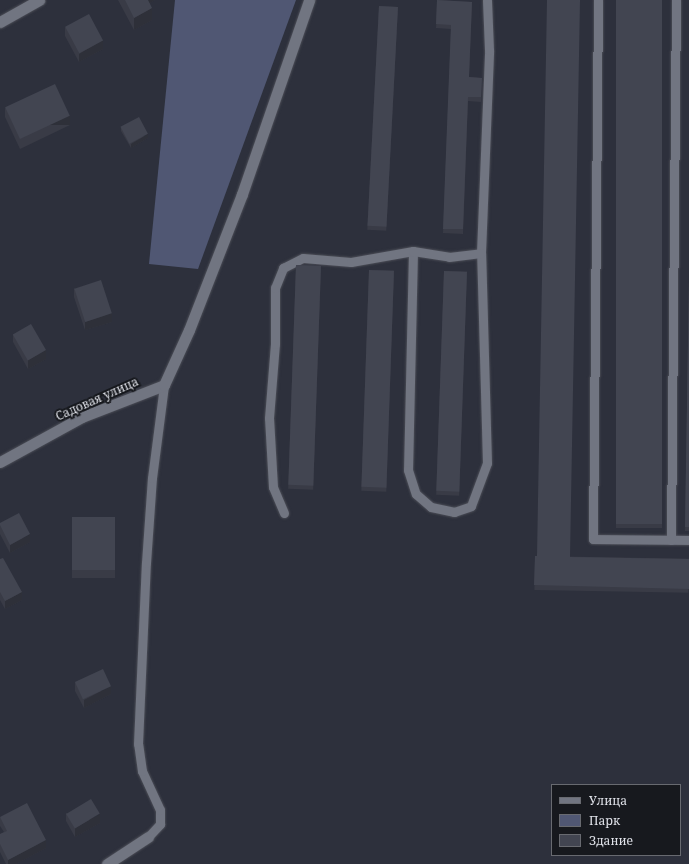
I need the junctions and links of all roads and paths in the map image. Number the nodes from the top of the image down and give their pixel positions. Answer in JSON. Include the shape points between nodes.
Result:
{"nodes":[{"id":1,"x":39,"y":0,"type":"edge"},
{"id":2,"x":309,"y":0,"type":"edge"},
{"id":3,"x":487,"y":0,"type":"edge"},
{"id":4,"x":598,"y":0,"type":"edge"},
{"id":5,"x":676,"y":0,"type":"edge"},
{"id":6,"x":0,"y":22,"type":"edge"},
{"id":7,"x":413,"y":251,"type":"junction"},
{"id":8,"x":481,"y":253,"type":"junction"},
{"id":9,"x":164,"y":385,"type":"junction"},
{"id":10,"x":0,"y":462,"type":"edge"},
{"id":11,"x":284,"y":513,"type":"dead end"},
{"id":12,"x":671,"y":540,"type":"junction"},
{"id":13,"x":689,"y":540,"type":"edge"},
{"id":14,"x":148,"y":837,"type":"joint"},
{"id":15,"x":107,"y":864,"type":"edge"}],
"edges":[{"from":1,"to":6,"type":"street"},
{"from":2,"to":9,"type":"street","via":[[242,194],[189,330]]},
{"from":3,"to":8,"type":"lane","via":[[489,50]]},
{"from":4,"to":12,"type":"lane","via":[[593,539]]},
{"from":5,"to":12,"type":"lane"},
{"from":7,"to":8,"type":"lane","via":[[449,257]]},
{"from":7,"to":8,"type":"lane","via":[[408,470],[416,494],[431,507],[454,512],[472,506],[487,463]]},
{"from":7,"to":11,"type":"lane","via":[[351,262],[303,258],[283,268],[276,288],[275,344],[269,418],[273,487]]},
{"from":9,"to":10,"type":"street","name":"Садовая улица","via":[[82,417]]},
{"from":9,"to":14,"type":"lane","via":[[152,478],[138,744],[142,771],[160,810],[160,824]]},
{"from":12,"to":13,"type":"lane"},
{"from":14,"to":15,"type":"street"}]}
